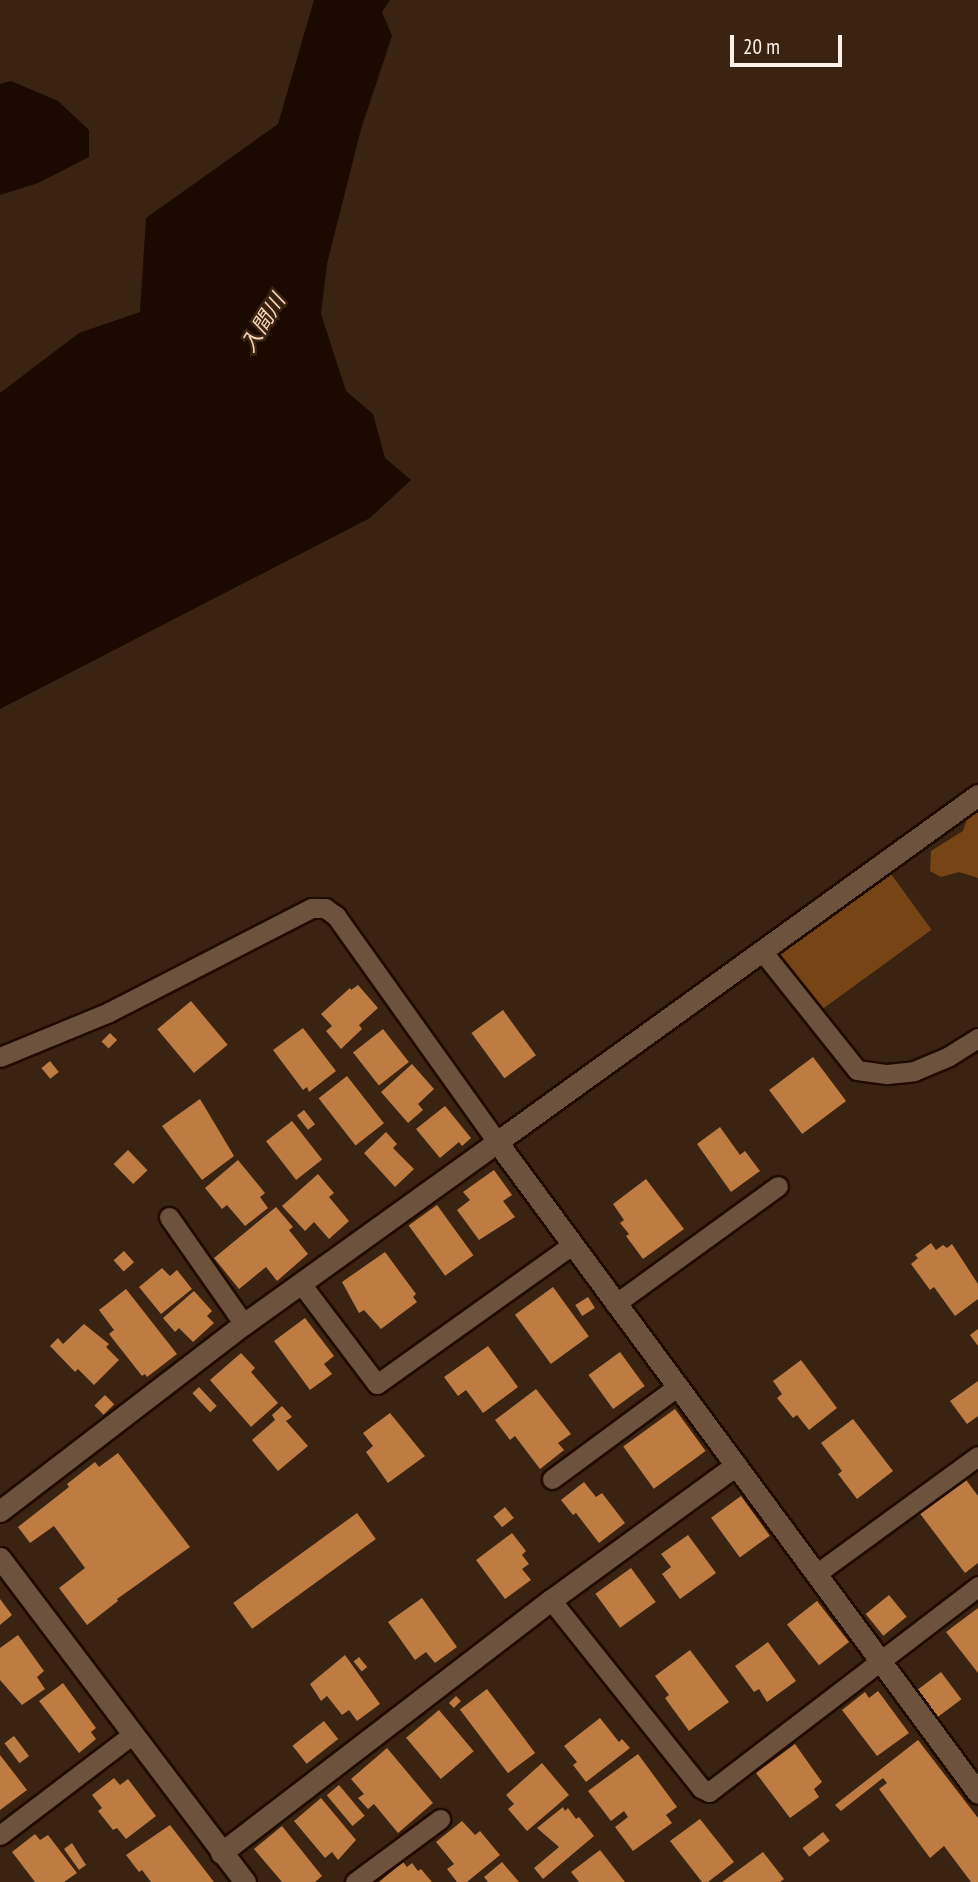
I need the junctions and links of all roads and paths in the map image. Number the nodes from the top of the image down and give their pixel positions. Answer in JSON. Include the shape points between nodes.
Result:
{"nodes":[{"id":1,"x":978,"y":795,"type":"edge"},
{"id":2,"x":762,"y":951,"type":"junction"},
{"id":3,"x":978,"y":1038,"type":"edge"},
{"id":4,"x":0,"y":1057,"type":"edge"},
{"id":5,"x":497,"y":1142,"type":"junction"},
{"id":6,"x":778,"y":1186,"type":"dead end"},
{"id":7,"x":169,"y":1217,"type":"dead end"},
{"id":8,"x":573,"y":1244,"type":"junction"},
{"id":9,"x":302,"y":1285,"type":"junction"},
{"id":10,"x":615,"y":1304,"type":"junction"},
{"id":11,"x":244,"y":1325,"type":"junction"},
{"id":12,"x":678,"y":1386,"type":"junction"},
{"id":13,"x":978,"y":1456,"type":"edge"},
{"id":14,"x":736,"y":1465,"type":"junction"},
{"id":15,"x":552,"y":1479,"type":"dead end"},
{"id":16,"x":0,"y":1511,"type":"edge"},
{"id":17,"x":0,"y":1558,"type":"edge"},
{"id":18,"x":816,"y":1574,"type":"junction"},
{"id":19,"x":978,"y":1586,"type":"edge"},
{"id":20,"x":551,"y":1600,"type":"junction"},
{"id":21,"x":879,"y":1659,"type":"junction"},
{"id":22,"x":133,"y":1734,"type":"junction"},
{"id":23,"x":978,"y":1793,"type":"edge"},
{"id":24,"x":440,"y":1819,"type":"dead end"},
{"id":25,"x":0,"y":1835,"type":"edge"},
{"id":26,"x":221,"y":1853,"type":"junction"},
{"id":27,"x":245,"y":1882,"type":"edge"},
{"id":28,"x":355,"y":1882,"type":"edge"}],
"edges":[{"from":1,"to":2,"type":"street"},
{"from":2,"to":3,"type":"lane","via":[[857,1070],[914,1071]]},
{"from":2,"to":5,"type":"street"},
{"from":4,"to":5,"type":"lane","via":[[109,1012],[311,908],[325,908],[336,916]]},
{"from":5,"to":8,"type":"street"},
{"from":5,"to":9,"type":"street"},
{"from":6,"to":10,"type":"lane"},
{"from":7,"to":11,"type":"lane"},
{"from":8,"to":9,"type":"lane","via":[[377,1384]]},
{"from":8,"to":10,"type":"street"},
{"from":9,"to":11,"type":"street"},
{"from":10,"to":12,"type":"street"},
{"from":11,"to":16,"type":"street"},
{"from":12,"to":14,"type":"street"},
{"from":12,"to":15,"type":"lane"},
{"from":13,"to":18,"type":"lane"},
{"from":14,"to":18,"type":"street"},
{"from":14,"to":20,"type":"street"},
{"from":17,"to":22,"type":"street"},
{"from":18,"to":21,"type":"street"},
{"from":19,"to":21,"type":"lane"},
{"from":20,"to":21,"type":"lane","via":[[701,1788],[709,1792]]},
{"from":20,"to":26,"type":"street"},
{"from":21,"to":23,"type":"street"},
{"from":22,"to":25,"type":"lane"},
{"from":22,"to":26,"type":"street"},
{"from":24,"to":28,"type":"lane"},
{"from":26,"to":27,"type":"street"}]}
